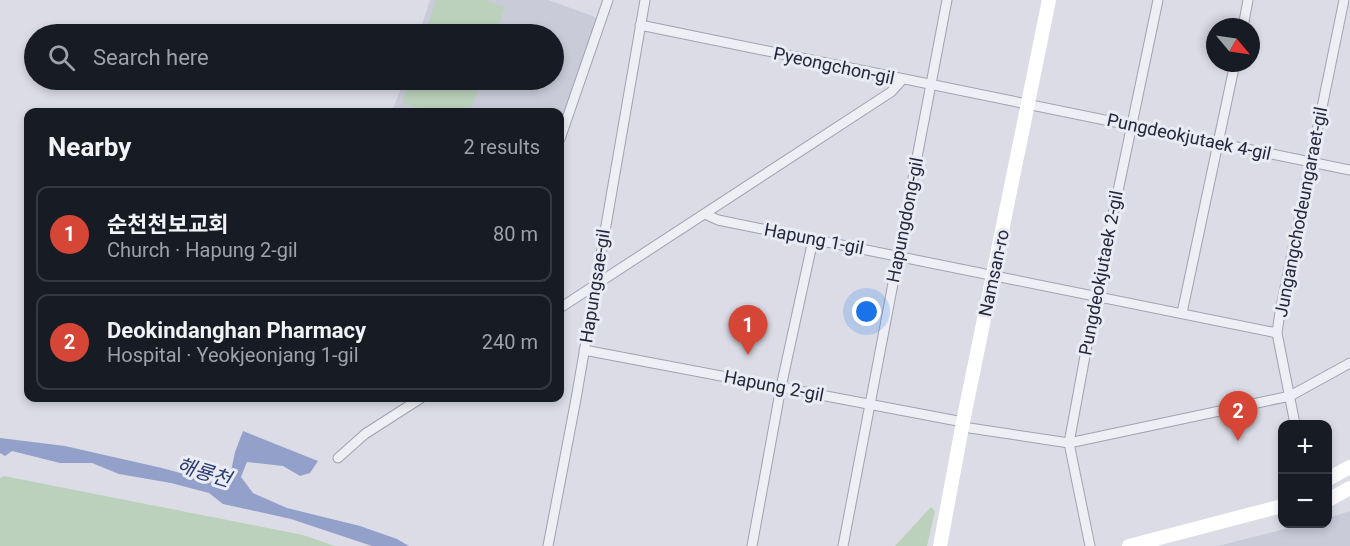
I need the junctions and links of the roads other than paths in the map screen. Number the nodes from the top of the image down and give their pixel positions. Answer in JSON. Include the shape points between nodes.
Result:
{"nodes":[{"id":1,"x":608,"y":0,"type":"edge"},
{"id":2,"x":645,"y":0,"type":"edge"},
{"id":3,"x":947,"y":0,"type":"edge"},
{"id":4,"x":1049,"y":0,"type":"edge"},
{"id":5,"x":1158,"y":0,"type":"edge"},
{"id":6,"x":1248,"y":0,"type":"edge"},
{"id":7,"x":1344,"y":0,"type":"edge"},
{"id":8,"x":1244,"y":18,"type":"edge"},
{"id":9,"x":640,"y":25,"type":"junction"},
{"id":10,"x":1233,"y":72,"type":"edge"},
{"id":11,"x":902,"y":80,"type":"junction"},
{"id":12,"x":931,"y":85,"type":"junction"},
{"id":13,"x":1029,"y":104,"type":"junction"},
{"id":14,"x":1130,"y":125,"type":"junction"},
{"id":15,"x":564,"y":127,"type":"edge"},
{"id":16,"x":1218,"y":143,"type":"junction"},
{"id":17,"x":1311,"y":162,"type":"junction"},
{"id":18,"x":1350,"y":170,"type":"edge"},
{"id":19,"x":705,"y":214,"type":"junction"},
{"id":20,"x":813,"y":240,"type":"junction"},
{"id":21,"x":898,"y":256,"type":"junction"},
{"id":22,"x":994,"y":276,"type":"junction"},
{"id":23,"x":594,"y":286,"type":"junction"},
{"id":24,"x":1096,"y":296,"type":"junction"},
{"id":25,"x":564,"y":305,"type":"edge"},
{"id":26,"x":1182,"y":313,"type":"junction"},
{"id":27,"x":1277,"y":333,"type":"junction"},
{"id":28,"x":584,"y":350,"type":"junction"},
{"id":29,"x":1350,"y":363,"type":"edge"},
{"id":30,"x":782,"y":387,"type":"junction"},
{"id":31,"x":1290,"y":396,"type":"junction"},
{"id":32,"x":415,"y":402,"type":"edge"},
{"id":33,"x":870,"y":403,"type":"junction"},
{"id":34,"x":1294,"y":420,"type":"edge"},
{"id":35,"x":963,"y":424,"type":"junction"},
{"id":36,"x":1068,"y":443,"type":"junction"},
{"id":37,"x":338,"y":458,"type":"dead end"},
{"id":38,"x":1350,"y":467,"type":"edge"},
{"id":39,"x":1332,"y":477,"type":"edge"},
{"id":40,"x":1350,"y":488,"type":"edge"},
{"id":41,"x":1332,"y":498,"type":"edge"},
{"id":42,"x":1278,"y":507,"type":"edge"},
{"id":43,"x":945,"y":520,"type":"junction"},
{"id":44,"x":548,"y":546,"type":"edge"},
{"id":45,"x":752,"y":546,"type":"edge"},
{"id":46,"x":843,"y":546,"type":"edge"},
{"id":47,"x":940,"y":546,"type":"edge"},
{"id":48,"x":951,"y":546,"type":"edge"},
{"id":49,"x":1090,"y":546,"type":"edge"},
{"id":50,"x":1129,"y":546,"type":"edge"}],
"edges":[{"from":1,"to":15,"type":"street"},
{"from":2,"to":9,"type":"street","name":"Hapungsae-gil"},
{"from":3,"to":12,"type":"street","name":"Hapungdong-gil"},
{"from":4,"to":13,"type":"street","name":"Namsan-ro"},
{"from":5,"to":14,"type":"street","name":"Pungdeokjutaek 2-gil"},
{"from":6,"to":8,"type":"street"},
{"from":7,"to":17,"type":"street","name":"Jungangchodeungaraet-gil"},
{"from":9,"to":11,"type":"street","name":"Pyeongchon-gil"},
{"from":9,"to":23,"type":"street","name":"Hapungsae-gil"},
{"from":10,"to":16,"type":"street"},
{"from":11,"to":12,"type":"street","name":"Pyeongchon-gil"},
{"from":11,"to":19,"type":"street","via":[[891,92]]},
{"from":12,"to":13,"type":"street","name":"Pyeongchon-gil"},
{"from":12,"to":21,"type":"street","name":"Hapungdong-gil"},
{"from":13,"to":14,"type":"street","name":"Pungdeokjutaek 4-gil"},
{"from":13,"to":22,"type":"street","name":"Namsan-ro"},
{"from":14,"to":16,"type":"street","name":"Pungdeokjutaek 4-gil"},
{"from":14,"to":24,"type":"street","name":"Pungdeokjutaek 2-gil"},
{"from":16,"to":17,"type":"street","name":"Pungdeokjutaek 4-gil"},
{"from":16,"to":26,"type":"street"},
{"from":17,"to":18,"type":"street","name":"Pungdeokjutaek 4-gil"},
{"from":17,"to":27,"type":"street","name":"Jungangchodeungaraet-gil"},
{"from":19,"to":20,"type":"street","name":"Hapung 1-gil"},
{"from":19,"to":23,"type":"street"},
{"from":20,"to":21,"type":"street","name":"Hapung 1-gil"},
{"from":20,"to":30,"type":"street"},
{"from":21,"to":22,"type":"street","name":"Hapung 1-gil"},
{"from":21,"to":33,"type":"street","name":"Hapungdong-gil"},
{"from":22,"to":24,"type":"street","name":"Hapung 1-gil"},
{"from":22,"to":35,"type":"street","name":"Namsan-ro"},
{"from":23,"to":25,"type":"street"},
{"from":23,"to":28,"type":"street","name":"Hapungsae-gil"},
{"from":24,"to":26,"type":"street","name":"Hapung 1-gil"},
{"from":24,"to":36,"type":"street","name":"Pungdeokjutaek 2-gil"},
{"from":26,"to":27,"type":"street","name":"Hapung 1-gil"},
{"from":27,"to":31,"type":"street","name":"Jungangchodeungaraet-gil"},
{"from":28,"to":30,"type":"street","name":"Hapung 2-gil"},
{"from":28,"to":44,"type":"street","name":"Hapungsae-gil"},
{"from":29,"to":31,"type":"street"},
{"from":30,"to":33,"type":"street","name":"Hapung 2-gil"},
{"from":30,"to":45,"type":"street"},
{"from":31,"to":34,"type":"street","name":"Jungangchodeungaraet-gil"},
{"from":31,"to":36,"type":"street"},
{"from":32,"to":37,"type":"street","via":[[365,434]]},
{"from":33,"to":35,"type":"street","name":"Hapung 2-gil"},
{"from":33,"to":46,"type":"street","name":"Hapungdong-gil"},
{"from":35,"to":36,"type":"street","name":"Hapung 2-gil"},
{"from":35,"to":43,"type":"street","name":"Namsan-ro"},
{"from":36,"to":49,"type":"street","name":"Pungdeokjutaek 2-gil"},
{"from":38,"to":39,"type":"street"},
{"from":40,"to":41,"type":"street"},
{"from":42,"to":50,"type":"street"},
{"from":43,"to":47,"type":"street","name":"Namsan-ro"},
{"from":43,"to":48,"type":"street"}]}
